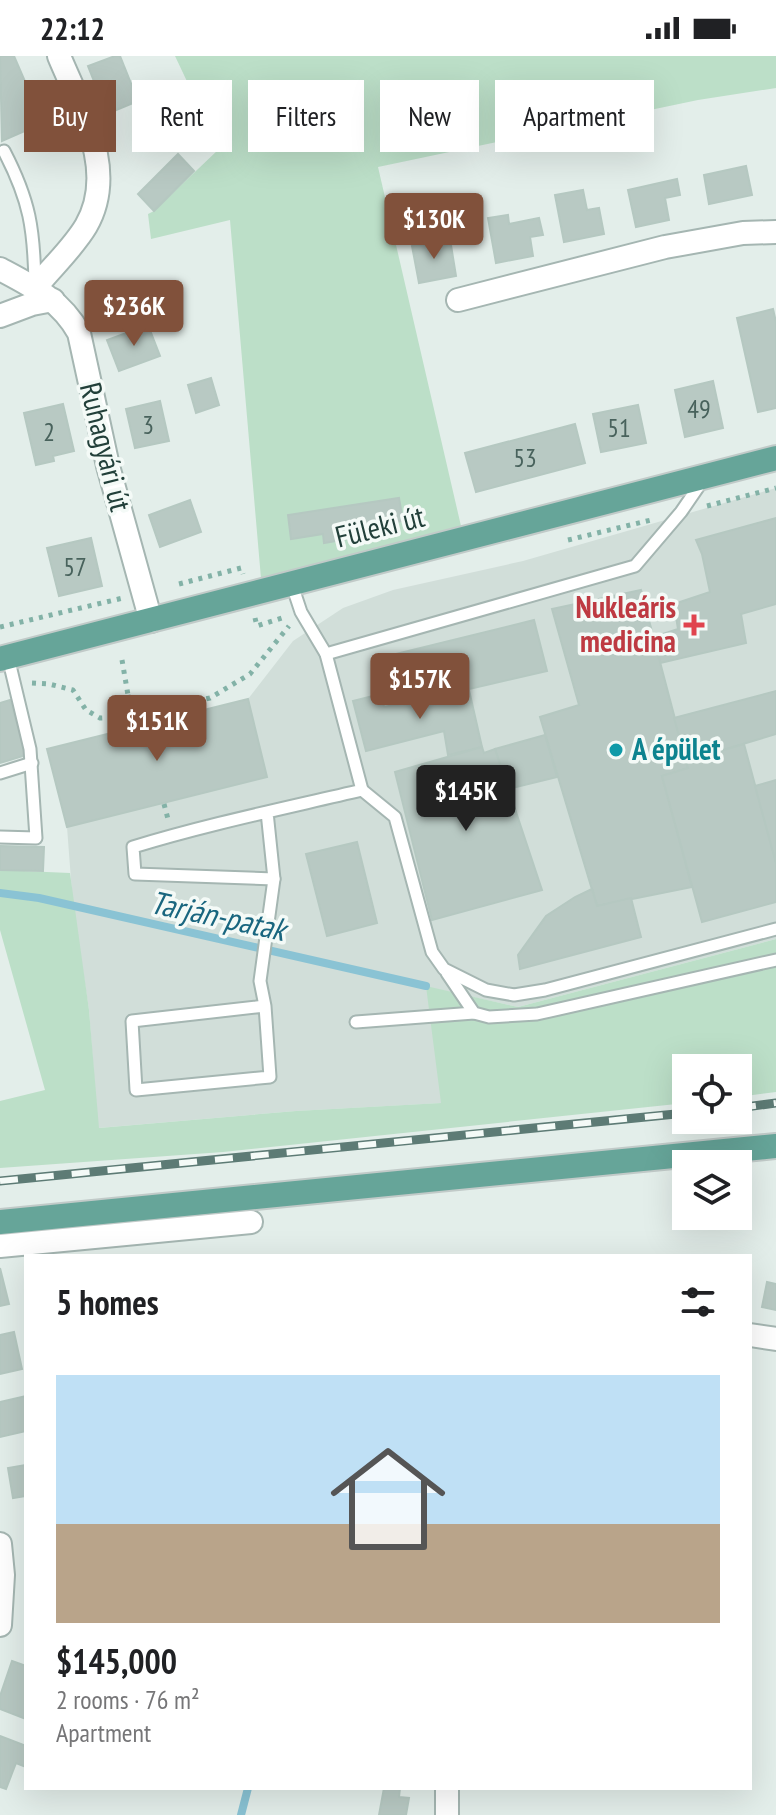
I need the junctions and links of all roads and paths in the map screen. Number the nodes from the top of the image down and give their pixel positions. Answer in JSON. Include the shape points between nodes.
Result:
{"nodes":[{"id":1,"x":59,"y":56,"type":"edge"},
{"id":2,"x":4,"y":151,"type":"dead end"},
{"id":3,"x":776,"y":232,"type":"edge"},
{"id":4,"x":0,"y":269,"type":"edge"},
{"id":5,"x":44,"y":294,"type":"junction"},
{"id":6,"x":458,"y":300,"type":"dead end"},
{"id":7,"x":0,"y":316,"type":"edge"},
{"id":8,"x":776,"y":458,"type":"edge"},
{"id":9,"x":706,"y":476,"type":"junction"},
{"id":10,"x":291,"y":582,"type":"junction"},
{"id":11,"x":142,"y":594,"type":"junction"},
{"id":12,"x":301,"y":612,"type":"junction"},
{"id":13,"x":151,"y":621,"type":"junction"},
{"id":14,"x":0,"y":627,"type":"edge"},
{"id":15,"x":326,"y":654,"type":"junction"},
{"id":16,"x":4,"y":658,"type":"edge"},
{"id":17,"x":122,"y":660,"type":"dead end"},
{"id":18,"x":14,"y":686,"type":"junction"},
{"id":19,"x":136,"y":727,"type":"dead end"},
{"id":20,"x":32,"y":763,"type":"junction"},
{"id":21,"x":0,"y":773,"type":"edge"},
{"id":22,"x":362,"y":790,"type":"junction"},
{"id":23,"x":267,"y":812,"type":"junction"},
{"id":24,"x":0,"y":837,"type":"edge"},
{"id":25,"x":274,"y":879,"type":"junction"},
{"id":26,"x":776,"y":929,"type":"edge"},
{"id":27,"x":776,"y":960,"type":"edge"},
{"id":28,"x":444,"y":969,"type":"junction"},
{"id":29,"x":265,"y":1006,"type":"junction"},
{"id":30,"x":474,"y":1013,"type":"junction"},
{"id":31,"x":356,"y":1022,"type":"dead end"},
{"id":32,"x":776,"y":1146,"type":"edge"},
{"id":33,"x":0,"y":1222,"type":"edge"},
{"id":34,"x":251,"y":1222,"type":"dead end"},
{"id":35,"x":0,"y":1246,"type":"edge"},
{"id":36,"x":752,"y":1335,"type":"edge"},
{"id":37,"x":776,"y":1339,"type":"edge"},
{"id":38,"x":0,"y":1544,"type":"edge"},
{"id":39,"x":0,"y":1625,"type":"edge"},
{"id":40,"x":447,"y":1790,"type":"edge"},
{"id":41,"x":447,"y":1815,"type":"edge"}],
"edges":[{"from":1,"to":5,"type":"street","via":[[94,143],[101,176],[85,226]]},
{"from":2,"to":5,"type":"lane","via":[[30,210]]},
{"from":3,"to":6,"type":"street","via":[[665,247]]},
{"from":4,"to":5,"type":"street","name":"Ruhagyári út"},
{"from":5,"to":7,"type":"street"},
{"from":5,"to":11,"type":"street","name":"Ruhagyári út","via":[[79,333]]},
{"from":8,"to":9,"type":"main road","name":"Füleki út"},
{"from":9,"to":10,"type":"main road","name":"Füleki út"},
{"from":9,"to":15,"type":"lane","via":[[635,566]]},
{"from":10,"to":12,"type":"lane"},
{"from":10,"to":13,"type":"main road","name":"Füleki út"},
{"from":11,"to":13,"type":"street","name":"Ruhagyári út"},
{"from":11,"to":14,"type":"path"},
{"from":12,"to":15,"type":"lane"},
{"from":12,"to":18,"type":"path","via":[[250,674],[210,698],[100,718],[86,710],[73,690],[49,684]]},
{"from":13,"to":16,"type":"main road","name":"Füleki út"},
{"from":15,"to":22,"type":"lane"},
{"from":16,"to":18,"type":"lane"},
{"from":17,"to":19,"type":"path","bridge":true},
{"from":18,"to":20,"type":"lane"},
{"from":20,"to":21,"type":"lane"},
{"from":20,"to":24,"type":"lane","via":[[36,838]]},
{"from":22,"to":23,"type":"lane"},
{"from":22,"to":28,"type":"lane","via":[[395,817],[432,952]]},
{"from":23,"to":25,"type":"lane"},
{"from":23,"to":25,"type":"lane","via":[[133,847],[135,874]]},
{"from":25,"to":29,"type":"lane","via":[[260,981]]},
{"from":26,"to":28,"type":"lane","via":[[514,995],[486,990]]},
{"from":27,"to":30,"type":"lane","via":[[537,1014]]},
{"from":28,"to":30,"type":"lane"},
{"from":29,"to":29,"type":"lane","via":[[132,1021],[136,1090],[270,1077]]},
{"from":30,"to":31,"type":"lane"},
{"from":32,"to":33,"type":"main road"},
{"from":34,"to":35,"type":"street"},
{"from":36,"to":37,"type":"street"},
{"from":38,"to":39,"type":"street"},
{"from":40,"to":41,"type":"street"}]}
